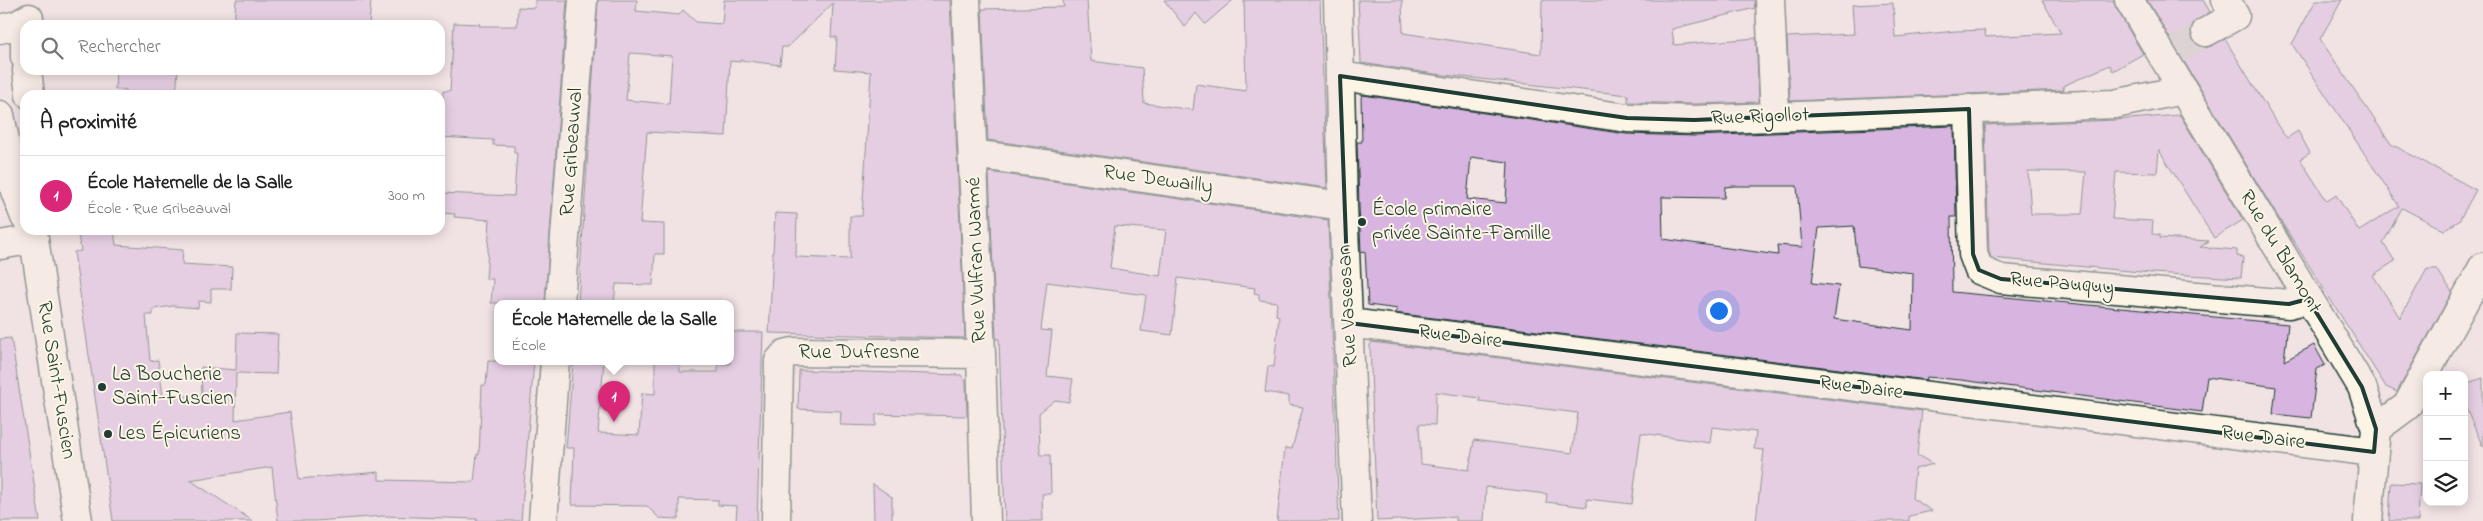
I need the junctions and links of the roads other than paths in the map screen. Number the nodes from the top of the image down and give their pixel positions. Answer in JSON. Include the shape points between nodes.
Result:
{"nodes":[{"id":1,"x":583,"y":0,"type":"edge"},
{"id":2,"x":966,"y":0,"type":"edge"},
{"id":3,"x":1338,"y":0,"type":"edge"},
{"id":4,"x":1770,"y":0,"type":"edge"},
{"id":5,"x":2129,"y":0,"type":"edge"},
{"id":6,"x":2226,"y":0,"type":"edge"},
{"id":7,"x":20,"y":24,"type":"edge"},
{"id":8,"x":0,"y":29,"type":"edge"},
{"id":9,"x":2206,"y":32,"type":"tunnel mouth"},
{"id":10,"x":28,"y":75,"type":"edge"},
{"id":11,"x":1340,"y":76,"type":"junction"},
{"id":12,"x":29,"y":90,"type":"edge"},
{"id":13,"x":2182,"y":90,"type":"junction"},
{"id":14,"x":1969,"y":109,"type":"junction"},
{"id":15,"x":0,"y":115,"type":"edge"},
{"id":16,"x":1775,"y":117,"type":"junction"},
{"id":17,"x":973,"y":154,"type":"junction"},
{"id":18,"x":20,"y":203,"type":"edge"},
{"id":19,"x":1343,"y":206,"type":"junction"},
{"id":20,"x":20,"y":235,"type":"edge"},
{"id":21,"x":32,"y":235,"type":"edge"},
{"id":22,"x":0,"y":245,"type":"edge"},
{"id":23,"x":2483,"y":267,"type":"edge"},
{"id":24,"x":2308,"y":299,"type":"junction"},
{"id":25,"x":560,"y":300,"type":"edge"},
{"id":26,"x":1349,"y":323,"type":"junction"},
{"id":27,"x":981,"y":354,"type":"junction"},
{"id":28,"x":555,"y":365,"type":"edge"},
{"id":29,"x":2375,"y":440,"type":"junction"},
{"id":30,"x":78,"y":521,"type":"edge"},
{"id":31,"x":543,"y":521,"type":"edge"},
{"id":32,"x":776,"y":521,"type":"edge"},
{"id":33,"x":986,"y":521,"type":"edge"},
{"id":34,"x":1357,"y":521,"type":"edge"},
{"id":35,"x":2368,"y":521,"type":"edge"}],
"edges":[{"from":1,"to":25,"type":"street","name":"Rue Gribeauval"},
{"from":2,"to":17,"type":"street","name":"Rue Vulfran Warmé"},
{"from":3,"to":11,"type":"street","name":"Rue Vascosan"},
{"from":4,"to":16,"type":"street"},
{"from":5,"to":13,"type":"street","name":"Rue du Blamont","via":[[2169,55]]},
{"from":6,"to":9,"type":"street","via":[[2235,16]]},
{"from":7,"to":8,"type":"street"},
{"from":10,"to":12,"type":"street"},
{"from":11,"to":16,"type":"street","name":"Rue Rigollot","via":[[1627,118]]},
{"from":11,"to":19,"type":"street","name":"Rue Vascosan"},
{"from":13,"to":14,"type":"street","name":"Rue Rigollot","via":[[2116,104]]},
{"from":13,"to":24,"type":"street","name":"Rue du Blamont"},
{"from":14,"to":16,"type":"street","name":"Rue Rigollot"},
{"from":14,"to":24,"type":"street","name":"Rue Pauquy","via":[[1973,254],[1979,270],[2001,280],[2289,304]]},
{"from":15,"to":18,"type":"street","name":"Rue Saint-Fuscien"},
{"from":17,"to":19,"type":"street","name":"Rue Dewailly"},
{"from":17,"to":27,"type":"street","name":"Rue Vulfran Warmé"},
{"from":19,"to":26,"type":"street","name":"Rue Vascosan"},
{"from":20,"to":22,"type":"street"},
{"from":21,"to":30,"type":"street","name":"Rue Saint-Fuscien"},
{"from":23,"to":29,"type":"street","via":[[2407,406]]},
{"from":24,"to":29,"type":"street","name":"Rue du Blamont","via":[[2362,387]]},
{"from":26,"to":29,"type":"street","name":"Rue Daire"},
{"from":26,"to":34,"type":"street","name":"Rue Vascosan"},
{"from":27,"to":32,"type":"street","name":"Rue Dufresne","via":[[785,354],[779,361]]},
{"from":27,"to":33,"type":"street","name":"Rue Vulfran Warmé"},
{"from":28,"to":31,"type":"street"},
{"from":29,"to":35,"type":"street","name":"Rue du Blamont"}]}
